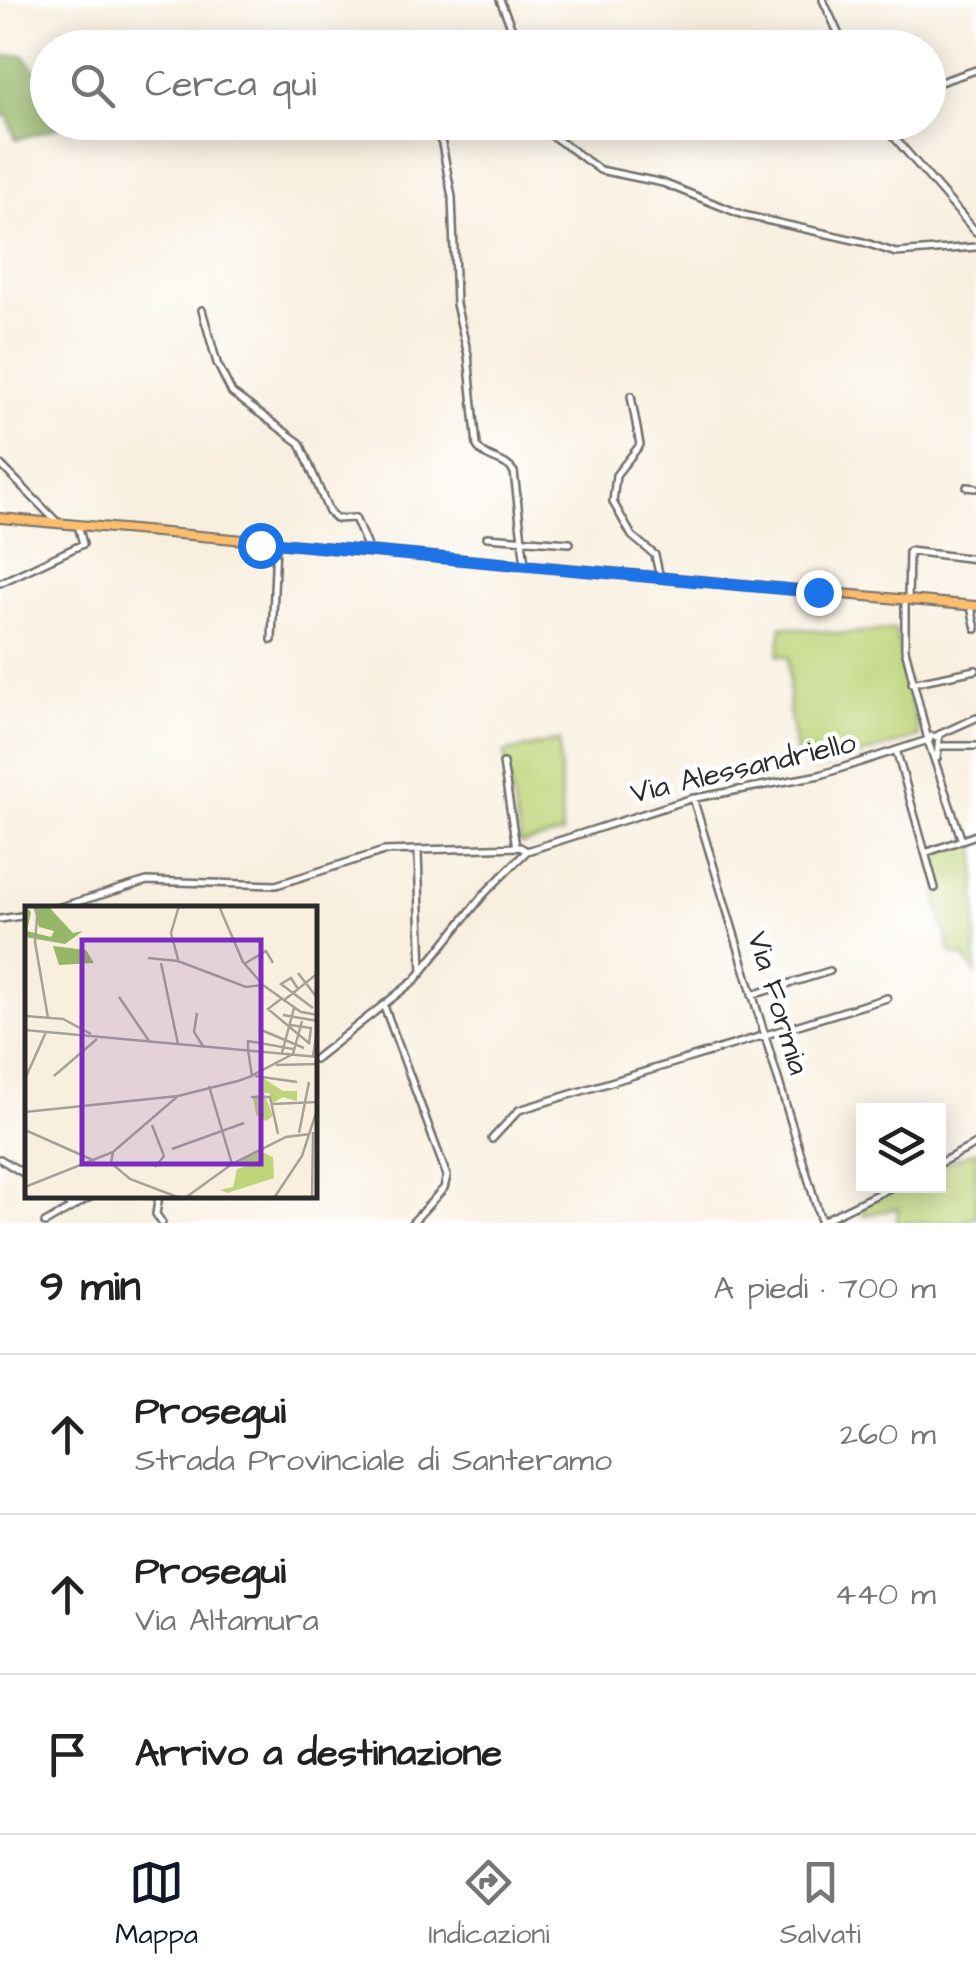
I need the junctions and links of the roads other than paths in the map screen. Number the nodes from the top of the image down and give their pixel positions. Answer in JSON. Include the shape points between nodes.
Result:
{"nodes":[{"id":1,"x":500,"y":0,"type":"edge"},
{"id":2,"x":823,"y":0,"type":"edge"},
{"id":3,"x":512,"y":30,"type":"edge"},
{"id":4,"x":837,"y":30,"type":"edge"},
{"id":5,"x":976,"y":70,"type":"edge"},
{"id":6,"x":946,"y":80,"type":"edge"},
{"id":7,"x":440,"y":140,"type":"edge"},
{"id":8,"x":558,"y":140,"type":"edge"},
{"id":9,"x":895,"y":140,"type":"edge"},
{"id":10,"x":976,"y":232,"type":"edge"},
{"id":11,"x":976,"y":247,"type":"edge"},
{"id":12,"x":202,"y":310,"type":"dead end"},
{"id":13,"x":631,"y":396,"type":"dead end"},
{"id":14,"x":0,"y":464,"type":"edge"},
{"id":15,"x":966,"y":487,"type":"dead end"},
{"id":16,"x":976,"y":488,"type":"edge"},
{"id":17,"x":0,"y":518,"type":"edge"},
{"id":18,"x":58,"y":524,"type":"junction"},
{"id":19,"x":78,"y":525,"type":"junction"},
{"id":20,"x":487,"y":537,"type":"dead end"},
{"id":21,"x":525,"y":542,"type":"junction"},
{"id":22,"x":276,"y":543,"type":"junction"},
{"id":23,"x":570,"y":543,"type":"dead end"},
{"id":24,"x":368,"y":552,"type":"junction"},
{"id":25,"x":976,"y":559,"type":"edge"},
{"id":26,"x":526,"y":566,"type":"junction"},
{"id":27,"x":660,"y":578,"type":"junction"},
{"id":28,"x":0,"y":583,"type":"edge"},
{"id":29,"x":907,"y":600,"type":"junction"},
{"id":30,"x":973,"y":606,"type":"edge"},
{"id":31,"x":976,"y":629,"type":"edge"},
{"id":32,"x":272,"y":640,"type":"dead end"},
{"id":33,"x":976,"y":670,"type":"edge"},
{"id":34,"x":912,"y":683,"type":"junction"},
{"id":35,"x":976,"y":718,"type":"edge"},
{"id":36,"x":933,"y":741,"type":"junction"},
{"id":37,"x":976,"y":746,"type":"edge"},
{"id":38,"x":897,"y":753,"type":"junction"},
{"id":39,"x":502,"y":762,"type":"dead end"},
{"id":40,"x":693,"y":798,"type":"junction"},
{"id":41,"x":976,"y":835,"type":"edge"},
{"id":42,"x":961,"y":838,"type":"junction"},
{"id":43,"x":516,"y":847,"type":"junction"},
{"id":44,"x":528,"y":851,"type":"junction"},
{"id":45,"x":418,"y":853,"type":"junction"},
{"id":46,"x":925,"y":853,"type":"junction"},
{"id":47,"x":935,"y":888,"type":"dead end"},
{"id":48,"x":64,"y":906,"type":"edge"},
{"id":49,"x":25,"y":915,"type":"edge"},
{"id":50,"x":0,"y":919,"type":"edge"},
{"id":51,"x":830,"y":971,"type":"dead end"},
{"id":52,"x":422,"y":973,"type":"junction"},
{"id":53,"x":752,"y":995,"type":"junction"},
{"id":54,"x":887,"y":998,"type":"dead end"},
{"id":55,"x":384,"y":1006,"type":"junction"},
{"id":56,"x":765,"y":1036,"type":"junction"},
{"id":57,"x":318,"y":1057,"type":"edge"},
{"id":58,"x":492,"y":1140,"type":"dead end"},
{"id":59,"x":976,"y":1144,"type":"edge"},
{"id":60,"x":0,"y":1159,"type":"edge"},
{"id":61,"x":946,"y":1160,"type":"edge"},
{"id":62,"x":25,"y":1174,"type":"edge"},
{"id":63,"x":880,"y":1193,"type":"edge"},
{"id":64,"x":61,"y":1198,"type":"edge"},
{"id":65,"x":88,"y":1198,"type":"edge"},
{"id":66,"x":159,"y":1198,"type":"edge"},
{"id":67,"x":72,"y":1207,"type":"junction"},
{"id":68,"x":820,"y":1222,"type":"edge"},
{"id":69,"x":46,"y":1223,"type":"edge"},
{"id":70,"x":162,"y":1223,"type":"edge"},
{"id":71,"x":412,"y":1223,"type":"edge"}],
"edges":[{"from":1,"to":3,"type":"street"},
{"from":2,"to":4,"type":"street"},
{"from":5,"to":6,"type":"street"},
{"from":7,"to":21,"type":"street","via":[[452,197],[456,304],[476,446],[514,472]]},
{"from":8,"to":11,"type":"street","via":[[600,170],[663,183],[743,215],[896,254]]},
{"from":9,"to":10,"type":"street"},
{"from":12,"to":24,"type":"street","via":[[232,393],[300,443],[329,512],[336,519],[355,518]]},
{"from":13,"to":27,"type":"street","via":[[640,446],[616,475],[613,502],[632,536],[655,555]]},
{"from":14,"to":18,"type":"street"},
{"from":15,"to":16,"type":"street"},
{"from":17,"to":18,"type":"main road"},
{"from":18,"to":19,"type":"main road"},
{"from":19,"to":22,"type":"main road"},
{"from":19,"to":28,"type":"street","via":[[82,544]]},
{"from":20,"to":21,"type":"street"},
{"from":21,"to":23,"type":"street"},
{"from":21,"to":26,"type":"street"},
{"from":22,"to":24,"type":"main road"},
{"from":22,"to":32,"type":"street"},
{"from":24,"to":26,"type":"main road"},
{"from":25,"to":29,"type":"street","via":[[909,551]]},
{"from":26,"to":27,"type":"main road"},
{"from":27,"to":29,"type":"main road"},
{"from":29,"to":30,"type":"main road"},
{"from":29,"to":34,"type":"street","via":[[903,637]]},
{"from":30,"to":31,"type":"street"},
{"from":33,"to":34,"type":"street"},
{"from":34,"to":36,"type":"street","via":[[921,726]]},
{"from":35,"to":36,"type":"street","name":"Via Alessandriello"},
{"from":36,"to":37,"type":"street"},
{"from":36,"to":38,"type":"street","name":"Via Alessandriello"},
{"from":36,"to":42,"type":"street"},
{"from":38,"to":40,"type":"street","name":"Via Alessandriello","via":[[820,776]]},
{"from":38,"to":46,"type":"street"},
{"from":39,"to":43,"type":"street"},
{"from":40,"to":44,"type":"street","name":"Via Alessandriello"},
{"from":40,"to":53,"type":"street","name":"Via Formia"},
{"from":41,"to":42,"type":"street"},
{"from":42,"to":46,"type":"street"},
{"from":43,"to":44,"type":"street"},
{"from":43,"to":45,"type":"street"},
{"from":44,"to":52,"type":"street","via":[[484,894]]},
{"from":45,"to":48,"type":"street","via":[[384,851],[282,884],[147,881]]},
{"from":45,"to":52,"type":"street"},
{"from":46,"to":47,"type":"street"},
{"from":49,"to":50,"type":"street"},
{"from":51,"to":53,"type":"street"},
{"from":52,"to":55,"type":"street"},
{"from":53,"to":56,"type":"street","name":"Via Formia"},
{"from":54,"to":56,"type":"street"},
{"from":55,"to":57,"type":"street"},
{"from":55,"to":71,"type":"street","via":[[447,1176]]},
{"from":56,"to":58,"type":"street","via":[[519,1110]]},
{"from":56,"to":68,"type":"street","name":"Via Formia"},
{"from":59,"to":61,"type":"street"},
{"from":60,"to":62,"type":"street"},
{"from":63,"to":68,"type":"street"},
{"from":64,"to":67,"type":"street"},
{"from":65,"to":67,"type":"street"},
{"from":66,"to":70,"type":"street"},
{"from":67,"to":69,"type":"street"}]}
